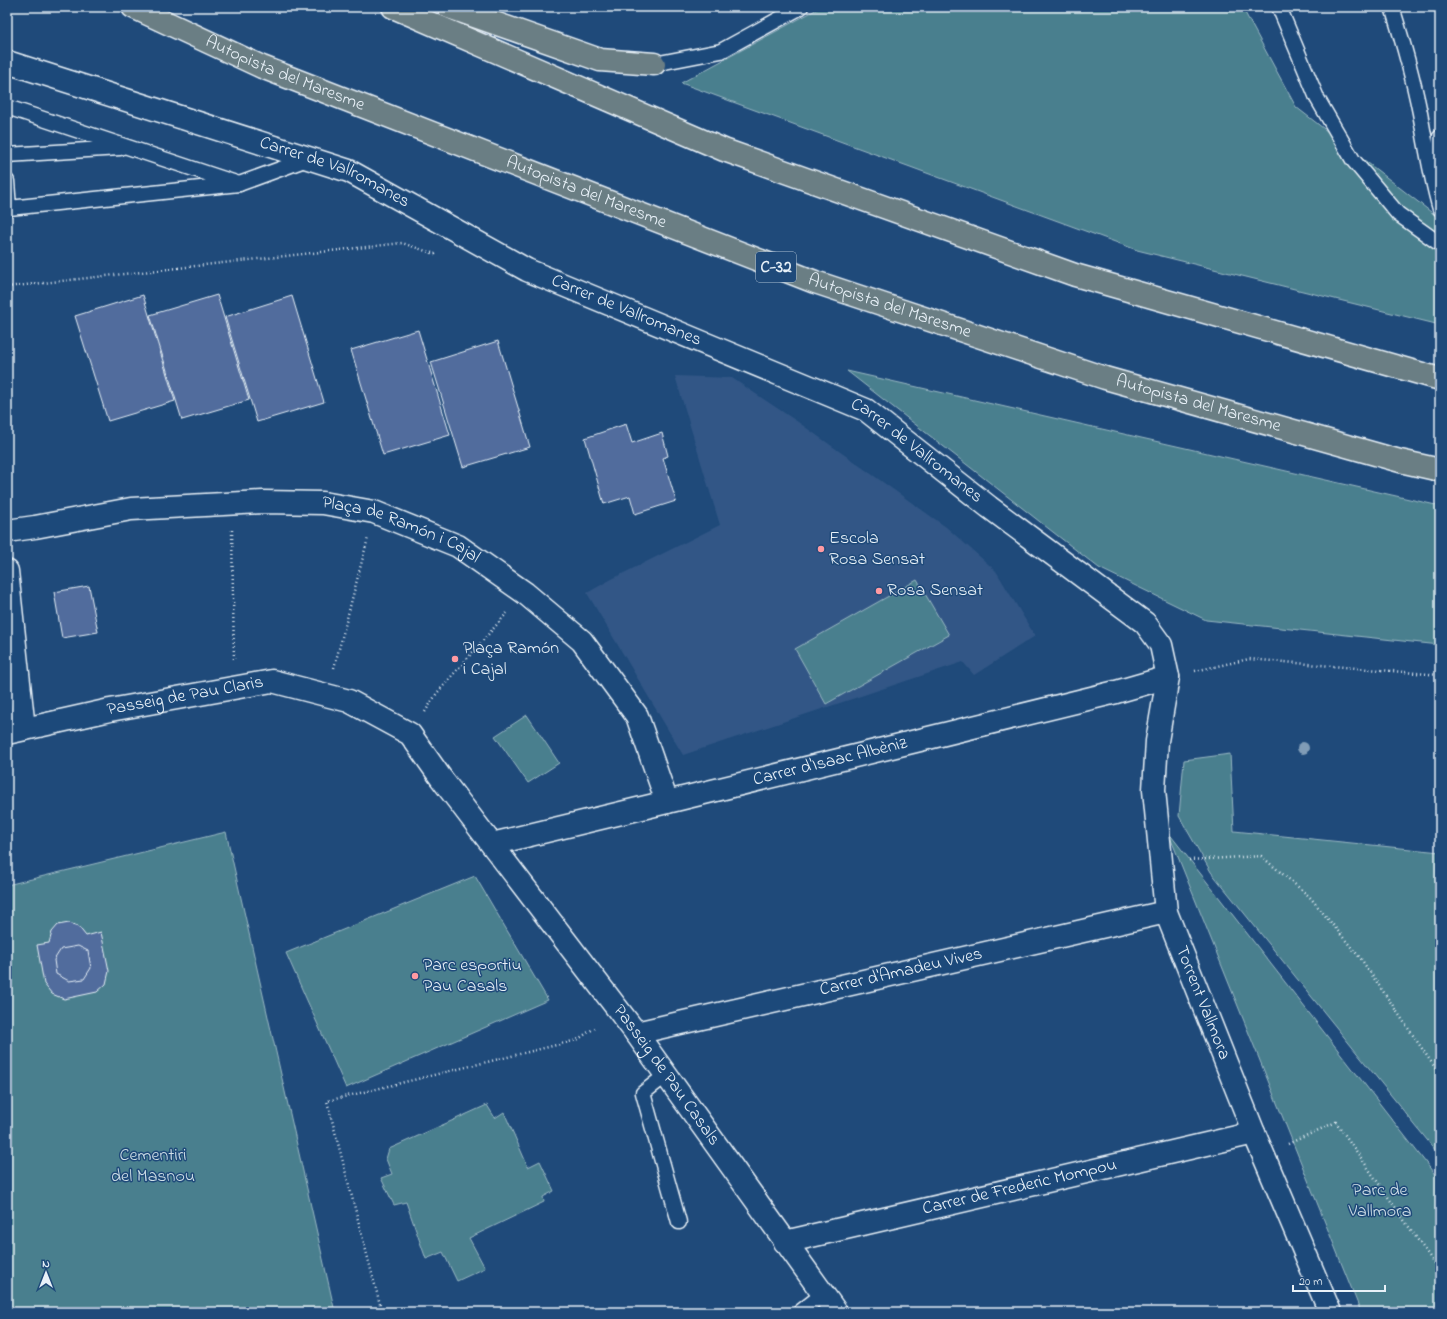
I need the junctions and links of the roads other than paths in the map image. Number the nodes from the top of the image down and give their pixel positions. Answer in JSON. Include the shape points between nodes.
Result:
{"nodes":[{"id":1,"x":133,"y":7,"type":"edge"},
{"id":2,"x":393,"y":7,"type":"edge"},
{"id":3,"x":448,"y":7,"type":"edge"},
{"id":4,"x":801,"y":7,"type":"edge"},
{"id":5,"x":1279,"y":7,"type":"edge"},
{"id":6,"x":1392,"y":7,"type":"edge"},
{"id":7,"x":7,"y":62,"type":"edge"},
{"id":8,"x":654,"y":64,"type":"joint"},
{"id":9,"x":7,"y":108,"type":"edge"},
{"id":10,"x":1440,"y":137,"type":"edge"},
{"id":11,"x":129,"y":148,"type":"junction"},
{"id":12,"x":7,"y":155,"type":"edge"},
{"id":13,"x":310,"y":158,"type":"junction"},
{"id":14,"x":7,"y":182,"type":"edge"},
{"id":15,"x":239,"y":184,"type":"junction"},
{"id":16,"x":1433,"y":186,"type":"junction"},
{"id":17,"x":1440,"y":209,"type":"edge"},
{"id":18,"x":1440,"y":244,"type":"edge"},
{"id":19,"x":1440,"y":379,"type":"edge"},
{"id":20,"x":1440,"y":470,"type":"edge"},
{"id":21,"x":7,"y":531,"type":"edge"},
{"id":22,"x":7,"y":571,"type":"edge"},
{"id":23,"x":1168,"y":677,"type":"junction"},
{"id":24,"x":16,"y":731,"type":"edge"},
{"id":25,"x":668,"y":802,"type":"junction"},
{"id":26,"x":492,"y":844,"type":"junction"},
{"id":27,"x":1166,"y":912,"type":"junction"},
{"id":28,"x":636,"y":1033,"type":"junction"},
{"id":29,"x":666,"y":1075,"type":"junction"},
{"id":30,"x":1254,"y":1133,"type":"junction"},
{"id":31,"x":679,"y":1222,"type":"dead end"},
{"id":32,"x":785,"y":1242,"type":"junction"},
{"id":33,"x":823,"y":1294,"type":"junction"},
{"id":34,"x":800,"y":1312,"type":"edge"},
{"id":35,"x":836,"y":1312,"type":"edge"},
{"id":36,"x":1330,"y":1312,"type":"edge"}],
"edges":[{"from":1,"to":20,"type":"highway","name":"Autopista del Maresme","number":"C-32","via":[[262,67],[815,282],[1105,378]]},
{"from":2,"to":19,"type":"highway","via":[[724,150],[1075,275]]},
{"from":3,"to":8,"type":"highway","via":[[600,60]]},
{"from":4,"to":8,"type":"lane","via":[[721,50]]},
{"from":5,"to":18,"type":"lane","via":[[1317,98],[1353,160],[1398,214]]},
{"from":6,"to":16,"type":"lane","via":[[1420,112]]},
{"from":7,"to":13,"type":"street","name":"Carrer de Vallromanes"},
{"from":9,"to":11,"type":"lane"},
{"from":10,"to":16,"type":"lane"},
{"from":11,"to":12,"type":"lane"},
{"from":11,"to":15,"type":"lane"},
{"from":13,"to":15,"type":"lane"},
{"from":13,"to":23,"type":"street","name":"Carrer de Vallromanes","via":[[349,171],[527,270],[866,410],[989,507],[1145,623],[1161,645]]},
{"from":14,"to":15,"type":"lane","via":[[9,208]]},
{"from":16,"to":17,"type":"lane"},
{"from":21,"to":25,"type":"street","name":"Plaça de Ramón i Cajal","via":[[131,509],[231,503],[323,503],[374,512],[458,546],[525,593],[582,640],[637,716]]},
{"from":22,"to":24,"type":"street"},
{"from":23,"to":25,"type":"street","name":"Carrer d'Isaac Albèniz"},
{"from":23,"to":27,"type":"street","name":"Torrent Vallmora","via":[[1157,741],[1154,790]]},
{"from":24,"to":26,"type":"street","name":"Passeig de Pau Claris","via":[[110,710],[272,681],[349,702],[410,734]]},
{"from":25,"to":26,"type":"street","name":"Carrer d'Isaac Albèniz"},
{"from":26,"to":28,"type":"street","name":"Passeig de Pau Casals"},
{"from":27,"to":28,"type":"street","name":"Carrer d'Amadeu Vives"},
{"from":27,"to":30,"type":"street","name":"Torrent Vallmora"},
{"from":28,"to":29,"type":"street","name":"Passeig de Pau Casals"},
{"from":29,"to":31,"type":"lane","via":[[643,1093]]},
{"from":29,"to":32,"type":"street","name":"Passeig de Pau Casals"},
{"from":30,"to":32,"type":"street","name":"Carrer de Frederic Mompou"},
{"from":30,"to":36,"type":"street","name":"Torrent Vallmora"},
{"from":32,"to":33,"type":"street","name":"Passeig de Pau Casals"},
{"from":33,"to":34,"type":"lane"},
{"from":33,"to":35,"type":"street","name":"Passeig de Pau Casals"}]}
